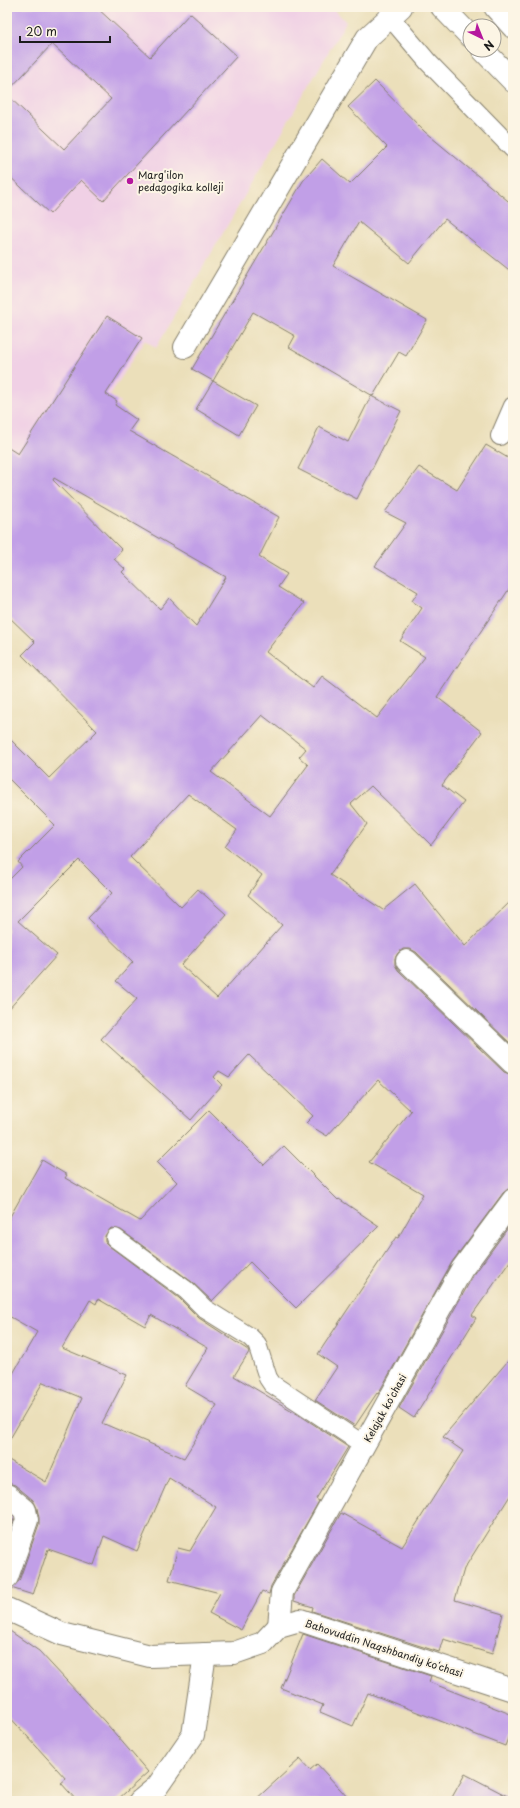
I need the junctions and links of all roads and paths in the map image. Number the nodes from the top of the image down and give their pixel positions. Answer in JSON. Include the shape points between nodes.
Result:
{"nodes":[{"id":1,"x":442,"y":7,"type":"edge"},
{"id":2,"x":495,"y":7,"type":"edge"},
{"id":3,"x":395,"y":12,"type":"edge"},
{"id":4,"x":513,"y":26,"type":"edge"},
{"id":5,"x":462,"y":28,"type":"edge"},
{"id":6,"x":491,"y":58,"type":"edge"},
{"id":7,"x":513,"y":81,"type":"edge"},
{"id":8,"x":513,"y":149,"type":"edge"},
{"id":9,"x":185,"y":347,"type":"dead end"},
{"id":10,"x":513,"y":406,"type":"edge"},
{"id":11,"x":500,"y":436,"type":"dead end"},
{"id":12,"x":407,"y":961,"type":"dead end"},
{"id":13,"x":513,"y":1063,"type":"edge"},
{"id":14,"x":513,"y":1200,"type":"edge"},
{"id":15,"x":116,"y":1238,"type":"dead end"},
{"id":16,"x":364,"y":1446,"type":"junction"},
{"id":17,"x":7,"y":1495,"type":"edge"},
{"id":18,"x":7,"y":1577,"type":"edge"},
{"id":19,"x":7,"y":1609,"type":"edge"},
{"id":20,"x":279,"y":1626,"type":"junction"},
{"id":21,"x":205,"y":1654,"type":"junction"},
{"id":22,"x":513,"y":1690,"type":"edge"},
{"id":23,"x":140,"y":1801,"type":"edge"}],
"edges":[{"from":1,"to":5,"type":"street"},
{"from":2,"to":4,"type":"street"},
{"from":3,"to":8,"type":"lane","via":[[428,62]]},
{"from":3,"to":9,"type":"street","via":[[367,38]]},
{"from":6,"to":7,"type":"street"},
{"from":10,"to":11,"type":"lane"},
{"from":12,"to":13,"type":"street"},
{"from":14,"to":16,"type":"street","name":"Kelajak koʻchasi","via":[[462,1269]]},
{"from":15,"to":16,"type":"lane","via":[[186,1290],[205,1309],[250,1337],[257,1344],[272,1384]]},
{"from":16,"to":20,"type":"street","name":"Kelajak koʻchasi","via":[[282,1592]]},
{"from":17,"to":18,"type":"street","via":[[25,1510],[27,1520]]},
{"from":19,"to":21,"type":"street","via":[[62,1634],[150,1656]]},
{"from":20,"to":21,"type":"street","via":[[263,1643],[234,1653]]},
{"from":20,"to":22,"type":"street","name":"Bahovuddin Naqshbandiy koʻchasi","via":[[300,1620]]},
{"from":21,"to":23,"type":"street","via":[[193,1735],[157,1786]]}]}
